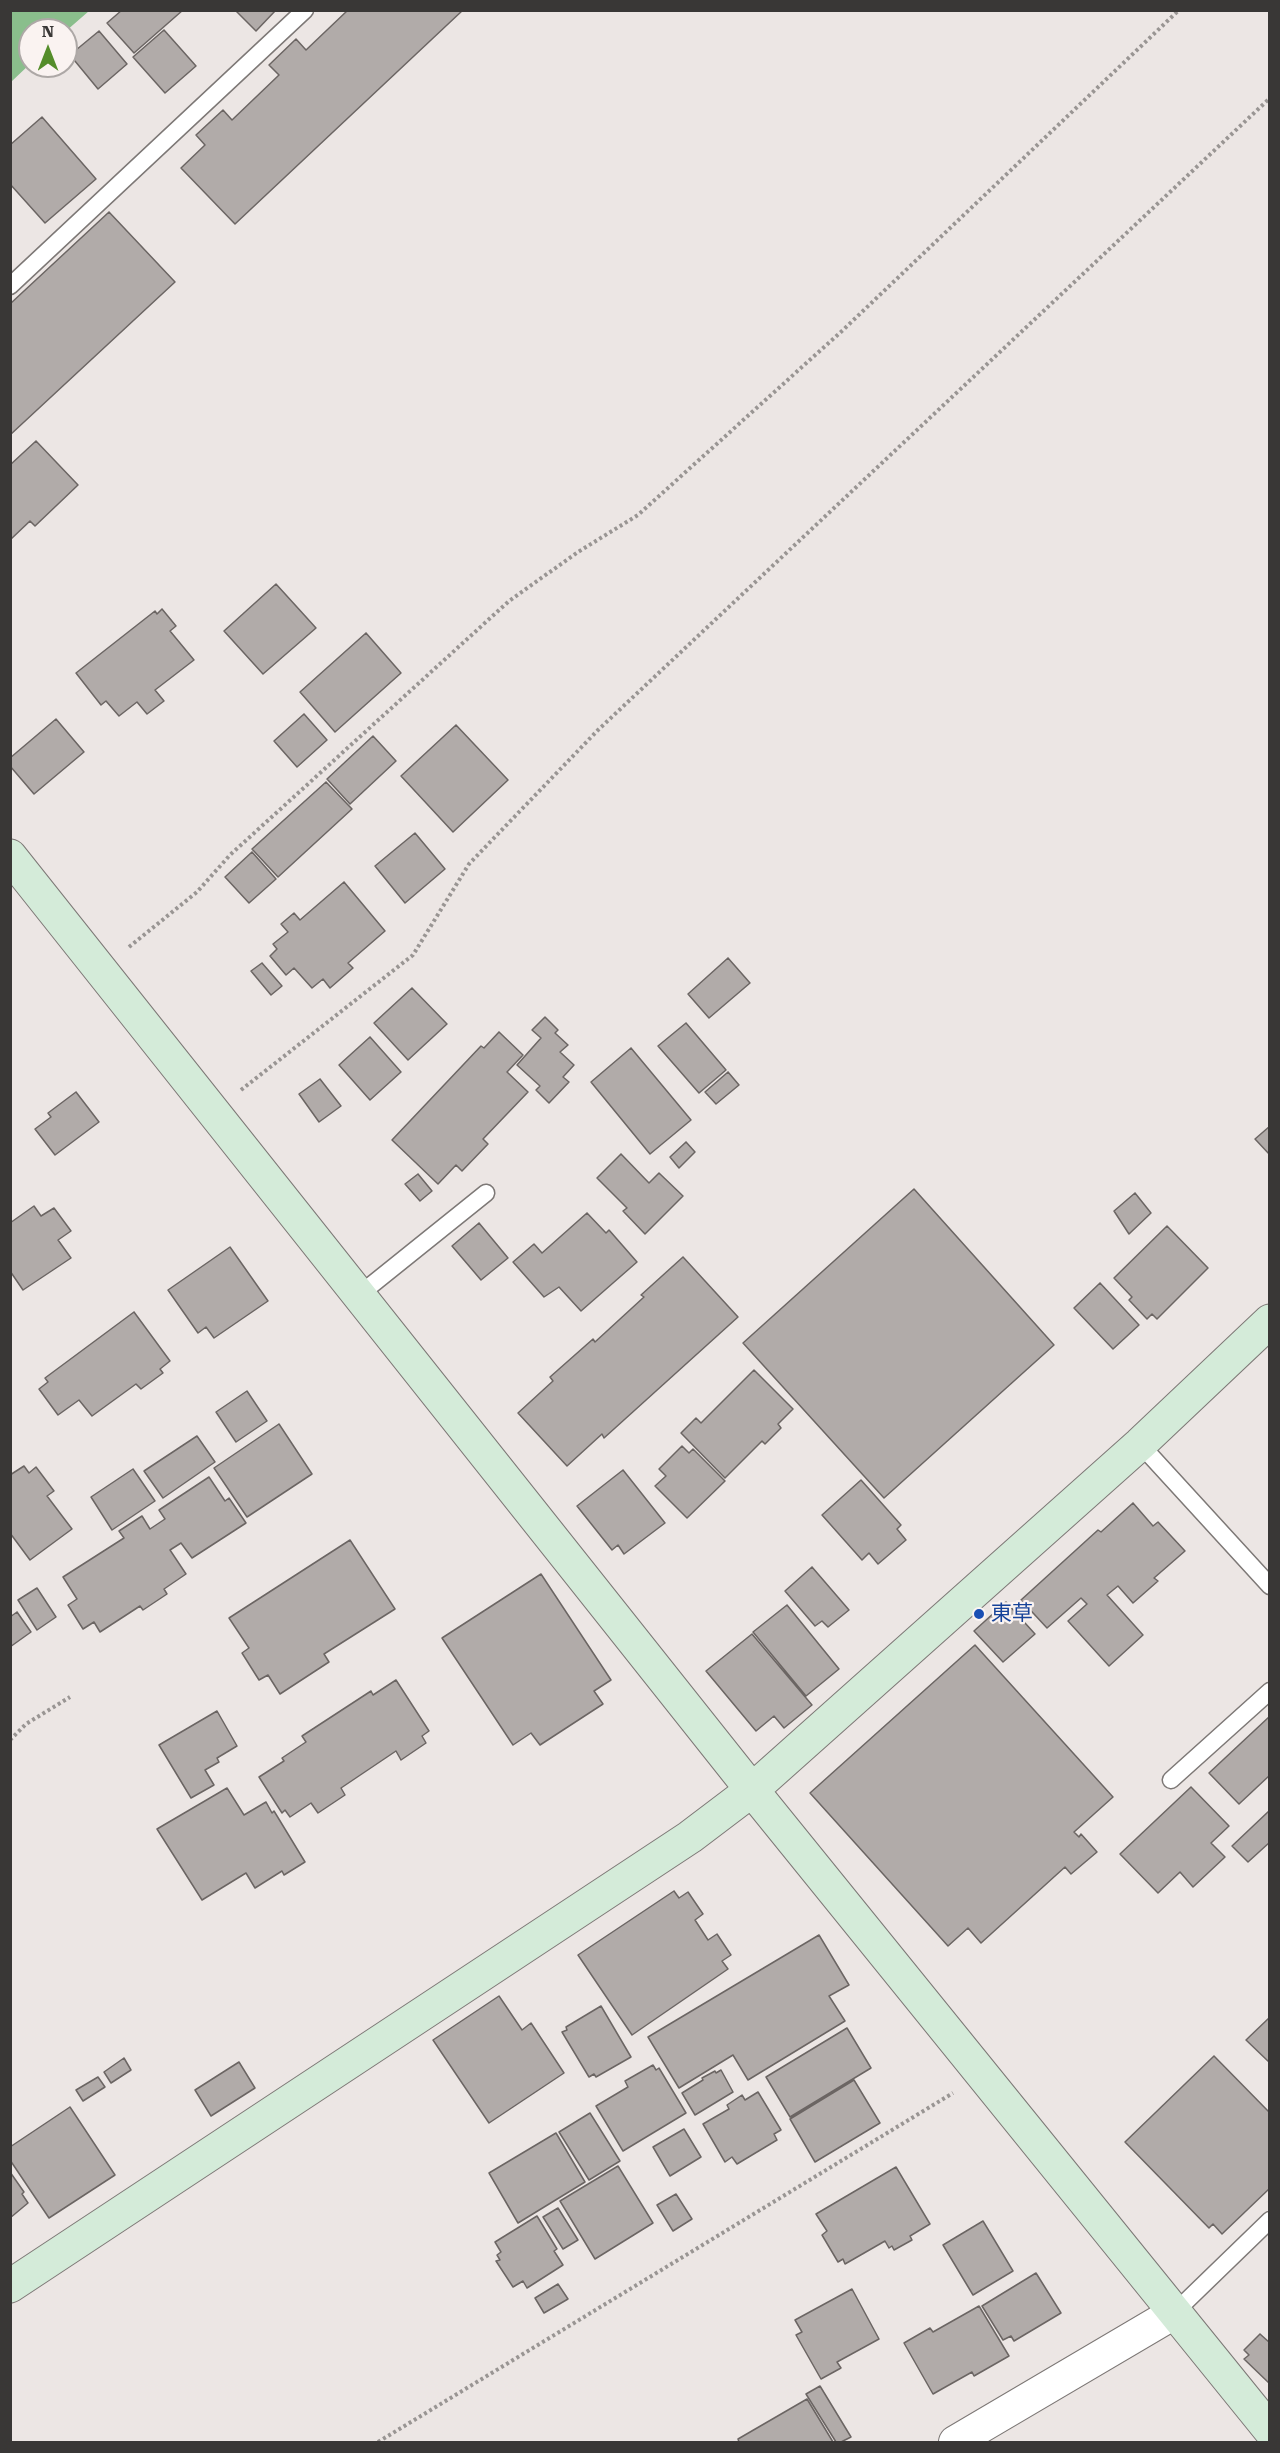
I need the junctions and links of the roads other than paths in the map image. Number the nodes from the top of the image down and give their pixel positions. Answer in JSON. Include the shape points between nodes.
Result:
{"nodes":[{"id":1,"x":305,"y":10,"type":"edge"},
{"id":2,"x":10,"y":286,"type":"edge"},
{"id":3,"x":10,"y":855,"type":"edge"},
{"id":4,"x":486,"y":1193,"type":"dead end"},
{"id":5,"x":359,"y":1295,"type":"junction"},
{"id":6,"x":1269,"y":1321,"type":"edge"},
{"id":7,"x":1140,"y":1444,"type":"junction"},
{"id":8,"x":1269,"y":1586,"type":"edge"},
{"id":9,"x":1269,"y":1691,"type":"edge"},
{"id":10,"x":1171,"y":1780,"type":"dead end"},
{"id":11,"x":752,"y":1790,"type":"junction"},
{"id":12,"x":1269,"y":2220,"type":"edge"},
{"id":13,"x":10,"y":2286,"type":"edge"},
{"id":14,"x":1174,"y":2313,"type":"junction"},
{"id":15,"x":1269,"y":2430,"type":"edge"},
{"id":16,"x":955,"y":2442,"type":"edge"}],
"edges":[{"from":1,"to":2,"type":"lane"},
{"from":3,"to":5,"type":"street"},
{"from":4,"to":5,"type":"lane"},
{"from":5,"to":11,"type":"street"},
{"from":6,"to":7,"type":"street"},
{"from":7,"to":8,"type":"lane"},
{"from":7,"to":11,"type":"street"},
{"from":9,"to":10,"type":"lane"},
{"from":11,"to":13,"type":"street","via":[[680,1843]]},
{"from":11,"to":14,"type":"street"},
{"from":12,"to":14,"type":"lane"},
{"from":14,"to":15,"type":"street"},
{"from":14,"to":16,"type":"street"}]}
